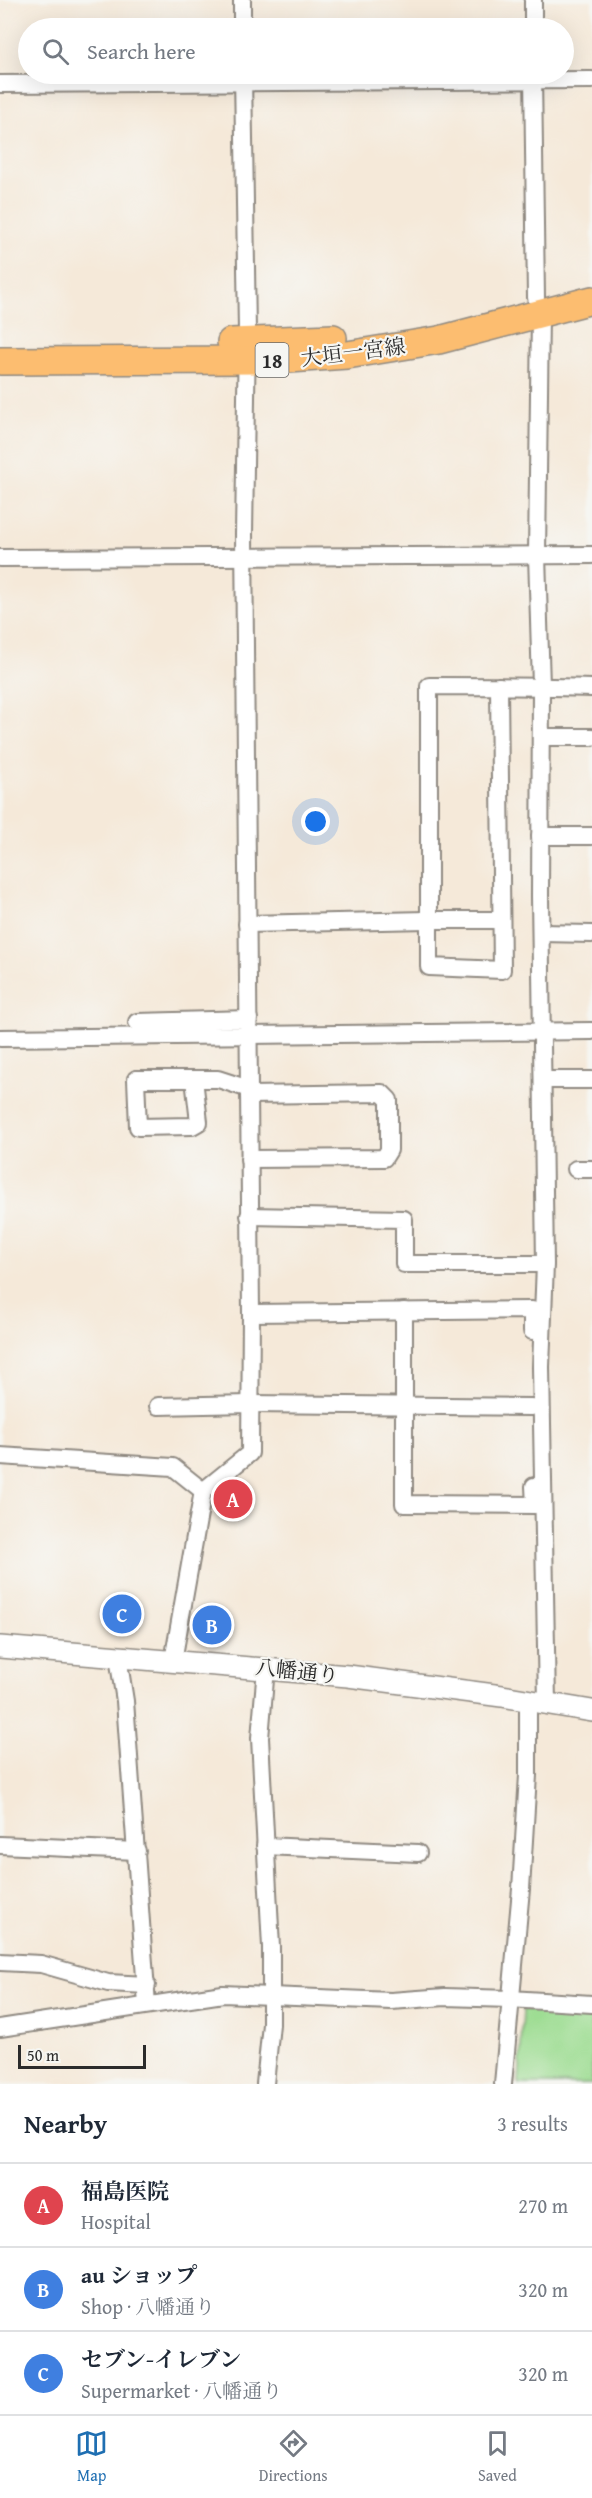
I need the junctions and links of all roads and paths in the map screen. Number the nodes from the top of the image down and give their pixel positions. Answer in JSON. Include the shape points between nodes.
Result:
{"nodes":[{"id":1,"x":242,"y":0,"type":"edge"},
{"id":2,"x":532,"y":0,"type":"edge"},
{"id":3,"x":242,"y":18,"type":"edge"},
{"id":4,"x":533,"y":18,"type":"edge"},
{"id":5,"x":574,"y":79,"type":"edge"},
{"id":6,"x":592,"y":80,"type":"edge"},
{"id":7,"x":18,"y":83,"type":"edge"},
{"id":8,"x":0,"y":84,"type":"edge"},
{"id":9,"x":243,"y":84,"type":"edge"},
{"id":10,"x":534,"y":84,"type":"edge"},
{"id":11,"x":592,"y":282,"type":"edge"},
{"id":12,"x":592,"y":300,"type":"edge"},
{"id":13,"x":538,"y":306,"type":"junction"},
{"id":14,"x":0,"y":343,"type":"edge"},
{"id":15,"x":246,"y":350,"type":"junction"},
{"id":16,"x":0,"y":362,"type":"edge"},
{"id":17,"x":537,"y":555,"type":"junction"},
{"id":18,"x":592,"y":555,"type":"edge"},
{"id":19,"x":244,"y":557,"type":"junction"},
{"id":20,"x":0,"y":558,"type":"edge"},
{"id":21,"x":499,"y":687,"type":"junction"},
{"id":22,"x":541,"y":687,"type":"junction"},
{"id":23,"x":592,"y":688,"type":"edge"},
{"id":24,"x":541,"y":737,"type":"junction"},
{"id":25,"x":592,"y":737,"type":"edge"},
{"id":26,"x":540,"y":836,"type":"junction"},
{"id":27,"x":592,"y":836,"type":"edge"},
{"id":28,"x":427,"y":920,"type":"junction"},
{"id":29,"x":501,"y":920,"type":"junction"},
{"id":30,"x":247,"y":924,"type":"junction"},
{"id":31,"x":541,"y":933,"type":"junction"},
{"id":32,"x":592,"y":934,"type":"edge"},
{"id":33,"x":136,"y":1022,"type":"dead end"},
{"id":34,"x":249,"y":1027,"type":"junction"},
{"id":35,"x":543,"y":1031,"type":"junction"},
{"id":36,"x":592,"y":1031,"type":"edge"},
{"id":37,"x":0,"y":1038,"type":"edge"},
{"id":38,"x":194,"y":1079,"type":"junction"},
{"id":39,"x":544,"y":1080,"type":"junction"},
{"id":40,"x":592,"y":1080,"type":"edge"},
{"id":41,"x":249,"y":1092,"type":"junction"},
{"id":42,"x":249,"y":1159,"type":"junction"},
{"id":43,"x":249,"y":1216,"type":"junction"},
{"id":44,"x":545,"y":1263,"type":"junction"},
{"id":45,"x":404,"y":1311,"type":"junction"},
{"id":46,"x":251,"y":1313,"type":"junction"},
{"id":47,"x":250,"y":1404,"type":"junction"},
{"id":48,"x":158,"y":1406,"type":"dead end"},
{"id":49,"x":404,"y":1406,"type":"junction"},
{"id":50,"x":531,"y":1407,"type":"junction"},
{"id":51,"x":0,"y":1456,"type":"edge"},
{"id":52,"x":203,"y":1491,"type":"junction"},
{"id":53,"x":0,"y":1647,"type":"edge"},
{"id":54,"x":118,"y":1658,"type":"junction"},
{"id":55,"x":173,"y":1662,"type":"junction"},
{"id":56,"x":266,"y":1668,"type":"junction"},
{"id":57,"x":538,"y":1703,"type":"junction"},
{"id":58,"x":592,"y":1711,"type":"edge"},
{"id":59,"x":0,"y":1845,"type":"edge"},
{"id":60,"x":265,"y":1846,"type":"junction"},
{"id":61,"x":137,"y":1851,"type":"junction"},
{"id":62,"x":418,"y":1853,"type":"dead end"},
{"id":63,"x":0,"y":1962,"type":"edge"},
{"id":64,"x":147,"y":1985,"type":"junction"},
{"id":65,"x":271,"y":1997,"type":"junction"},
{"id":66,"x":510,"y":1999,"type":"junction"},
{"id":67,"x":592,"y":2004,"type":"edge"},
{"id":68,"x":147,"y":2005,"type":"junction"},
{"id":69,"x":0,"y":2028,"type":"edge"},
{"id":70,"x":266,"y":2084,"type":"edge"},
{"id":71,"x":503,"y":2084,"type":"edge"}],
"edges":[{"from":1,"to":3,"type":"street"},
{"from":2,"to":4,"type":"street"},
{"from":5,"to":6,"type":"street"},
{"from":7,"to":8,"type":"street"},
{"from":9,"to":15,"type":"street"},
{"from":10,"to":13,"type":"street"},
{"from":11,"to":13,"type":"main road","name":"大垣一宮線","number":"18"},
{"from":12,"to":13,"type":"main road","name":"大垣一宮線","number":"18"},
{"from":13,"to":15,"type":"main road","name":"大垣一宮線","number":"18"},
{"from":13,"to":17,"type":"street"},
{"from":14,"to":15,"type":"main road","name":"大垣一宮線","number":"18"},
{"from":15,"to":16,"type":"main road","name":"大垣一宮線","number":"18"},
{"from":15,"to":19,"type":"street"},
{"from":17,"to":18,"type":"street"},
{"from":17,"to":19,"type":"street"},
{"from":17,"to":22,"type":"street"},
{"from":19,"to":20,"type":"street"},
{"from":19,"to":30,"type":"street"},
{"from":21,"to":22,"type":"street"},
{"from":21,"to":28,"type":"street","via":[[429,687]]},
{"from":21,"to":29,"type":"street"},
{"from":22,"to":23,"type":"street"},
{"from":22,"to":24,"type":"street"},
{"from":24,"to":25,"type":"street"},
{"from":24,"to":26,"type":"street"},
{"from":26,"to":27,"type":"street"},
{"from":26,"to":31,"type":"street"},
{"from":28,"to":29,"type":"street"},
{"from":28,"to":29,"type":"street","via":[[429,967],[502,970]]},
{"from":28,"to":30,"type":"street"},
{"from":30,"to":34,"type":"street"},
{"from":31,"to":32,"type":"street"},
{"from":31,"to":35,"type":"street"},
{"from":33,"to":34,"type":"street"},
{"from":34,"to":35,"type":"street"},
{"from":34,"to":37,"type":"street"},
{"from":34,"to":41,"type":"street"},
{"from":35,"to":36,"type":"street"},
{"from":35,"to":39,"type":"street"},
{"from":38,"to":38,"type":"street","via":[[136,1079],[138,1127],[192,1126],[199,1122]]},
{"from":38,"to":41,"type":"street","via":[[218,1079]]},
{"from":39,"to":40,"type":"street"},
{"from":39,"to":44,"type":"street"},
{"from":41,"to":42,"type":"street"},
{"from":41,"to":42,"type":"street","via":[[382,1093],[389,1100],[389,1150],[384,1158]]},
{"from":42,"to":43,"type":"street"},
{"from":43,"to":44,"type":"street","via":[[404,1219],[404,1264]]},
{"from":43,"to":46,"type":"street"},
{"from":44,"to":57,"type":"street"},
{"from":45,"to":46,"type":"street"},
{"from":45,"to":49,"type":"street"},
{"from":45,"to":50,"type":"street","via":[[532,1310]]},
{"from":46,"to":47,"type":"street"},
{"from":47,"to":48,"type":"street"},
{"from":47,"to":49,"type":"street"},
{"from":47,"to":52,"type":"street","via":[[250,1453]]},
{"from":49,"to":50,"type":"street"},
{"from":49,"to":50,"type":"street","via":[[404,1504],[534,1504]]},
{"from":51,"to":52,"type":"street","via":[[173,1467]]},
{"from":52,"to":55,"type":"street"},
{"from":53,"to":54,"type":"street","name":"八幡通り"},
{"from":54,"to":55,"type":"street","name":"八幡通り"},
{"from":54,"to":61,"type":"street"},
{"from":55,"to":56,"type":"street","name":"八幡通り"},
{"from":56,"to":57,"type":"street","name":"八幡通り"},
{"from":56,"to":60,"type":"street","via":[[260,1738]]},
{"from":57,"to":58,"type":"street","name":"八幡通り"},
{"from":57,"to":66,"type":"street","via":[[528,1775]]},
{"from":59,"to":61,"type":"street"},
{"from":60,"to":62,"type":"street"},
{"from":60,"to":65,"type":"street"},
{"from":61,"to":64,"type":"street"},
{"from":63,"to":64,"type":"street","via":[[41,1964],[108,1983]]},
{"from":64,"to":68,"type":"street"},
{"from":65,"to":66,"type":"street"},
{"from":65,"to":68,"type":"street","via":[[224,1994]]},
{"from":65,"to":70,"type":"street"},
{"from":66,"to":67,"type":"street"},
{"from":66,"to":71,"type":"street"},
{"from":68,"to":69,"type":"street"}]}
